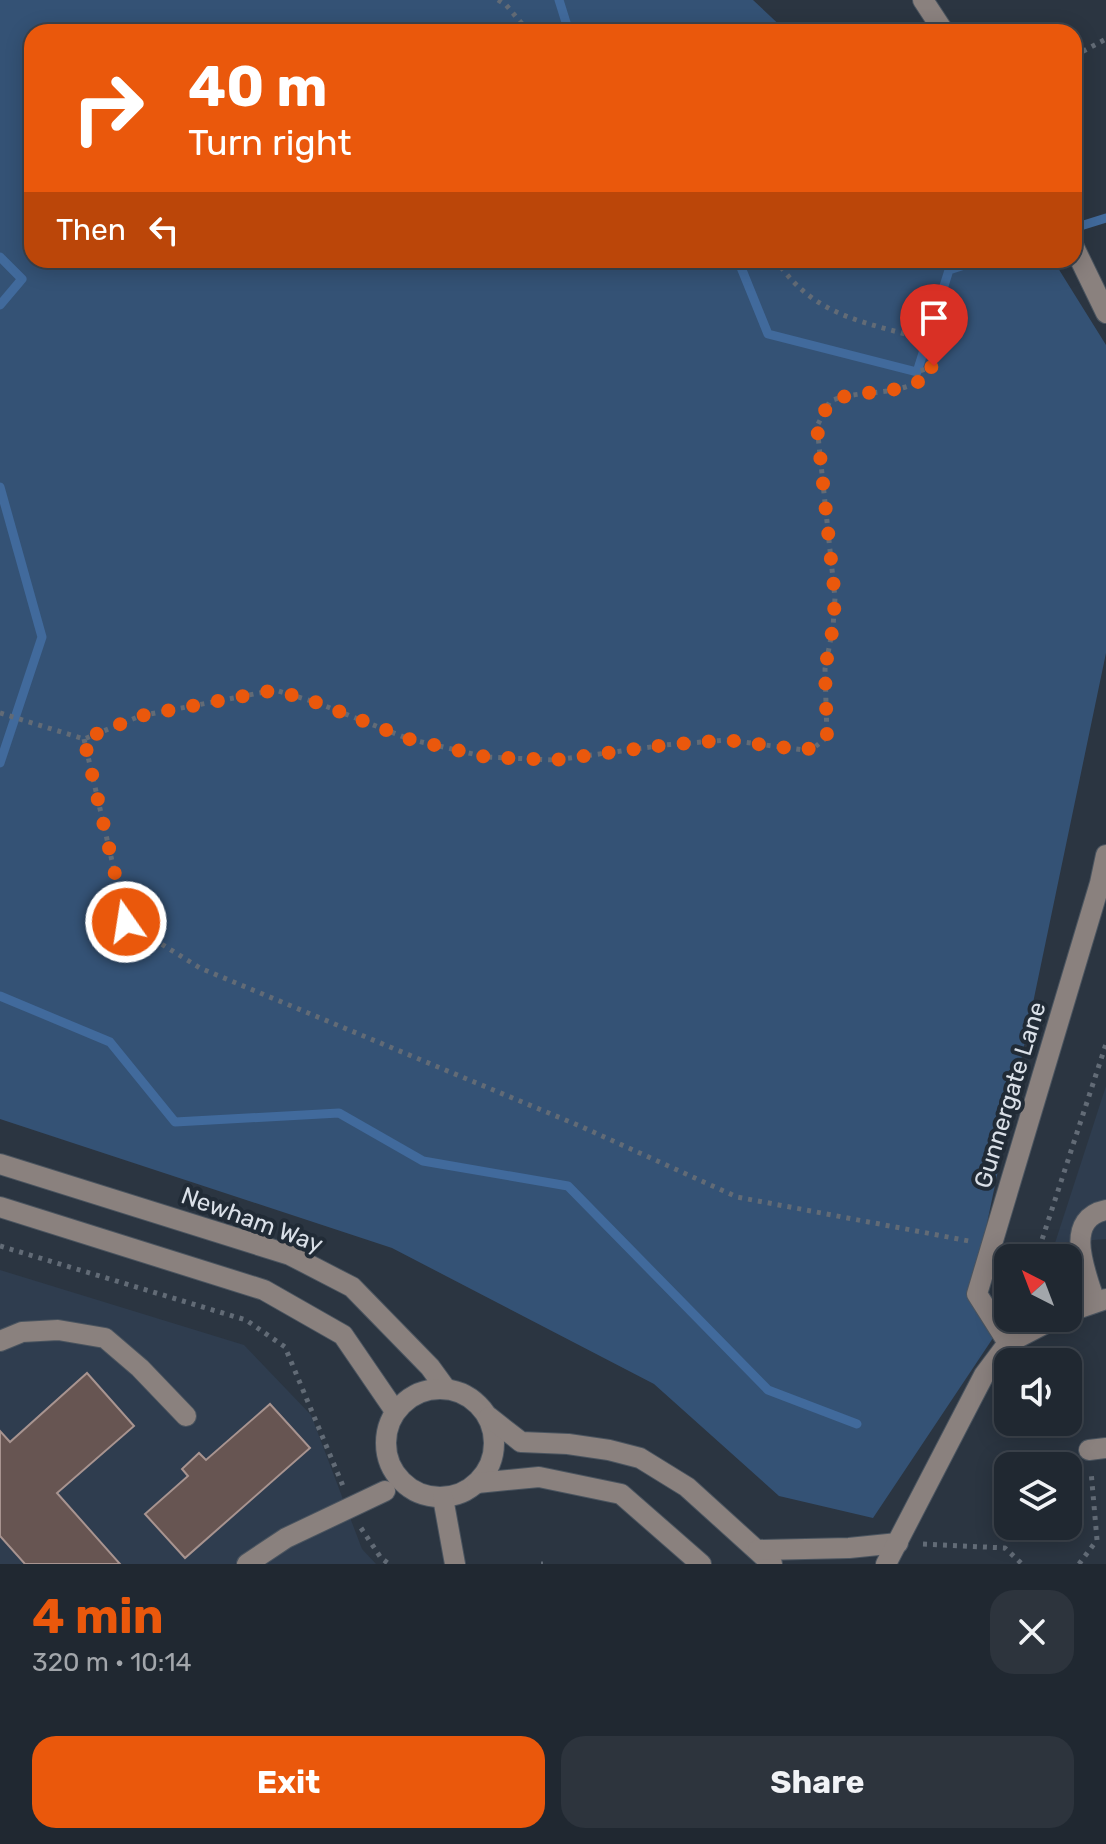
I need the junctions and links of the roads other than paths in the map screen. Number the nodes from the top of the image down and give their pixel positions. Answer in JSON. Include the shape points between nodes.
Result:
{"nodes":[{"id":1,"x":923,"y":0,"type":"edge"},
{"id":2,"x":939,"y":24,"type":"edge"},
{"id":3,"x":1082,"y":262,"type":"edge"},
{"id":4,"x":1106,"y":313,"type":"edge"},
{"id":5,"x":1106,"y":855,"type":"edge"},
{"id":6,"x":0,"y":1164,"type":"edge"},
{"id":7,"x":0,"y":1207,"type":"edge"},
{"id":8,"x":1106,"y":1210,"type":"edge"},
{"id":9,"x":1101,"y":1300,"type":"edge"},
{"id":10,"x":1082,"y":1307,"type":"edge"},
{"id":11,"x":1029,"y":1332,"type":"edge"},
{"id":12,"x":0,"y":1341,"type":"edge"},
{"id":13,"x":1008,"y":1343,"type":"junction"},
{"id":14,"x":446,"y":1389,"type":"junction"},
{"id":15,"x":395,"y":1411,"type":"junction"},
{"id":16,"x":186,"y":1416,"type":"dead end"},
{"id":17,"x":489,"y":1417,"type":"junction"},
{"id":18,"x":477,"y":1483,"type":"junction"},
{"id":19,"x":385,"y":1491,"type":"dead end"},
{"id":20,"x":443,"y":1498,"type":"junction"},
{"id":21,"x":898,"y":1543,"type":"junction"},
{"id":22,"x":765,"y":1557,"type":"edge"},
{"id":23,"x":247,"y":1564,"type":"edge"},
{"id":24,"x":455,"y":1564,"type":"edge"},
{"id":25,"x":701,"y":1564,"type":"edge"},
{"id":26,"x":886,"y":1564,"type":"edge"}],
"edges":[{"from":1,"to":2,"type":"street"},
{"from":3,"to":4,"type":"street"},
{"from":5,"to":13,"type":"street","name":"Gunnergate Lane","via":[[977,1294]]},
{"from":6,"to":14,"type":"street","name":"Newham Way","via":[[290,1255],[352,1287]]},
{"from":7,"to":15,"type":"street","via":[[264,1290],[343,1335]]},
{"from":8,"to":9,"type":"street","via":[[1085,1220],[1080,1241]]},
{"from":9,"to":10,"type":"street"},
{"from":11,"to":13,"type":"street"},
{"from":12,"to":16,"type":"street","via":[[22,1332],[58,1330],[105,1338]]},
{"from":13,"to":21,"type":"street","via":[[984,1375]]},
{"from":14,"to":15,"type":"street","via":[[427,1390]]},
{"from":14,"to":17,"type":"street","name":"Newham Way","via":[[464,1394]]},
{"from":15,"to":20,"type":"street","via":[[385,1441],[396,1477],[424,1496]]},
{"from":17,"to":18,"type":"street","via":[[493,1455]]},
{"from":17,"to":22,"type":"street","name":"Newham Way","via":[[521,1442],[640,1458],[687,1487]]},
{"from":18,"to":20,"type":"street"},
{"from":18,"to":25,"type":"street","via":[[539,1477],[621,1494]]},
{"from":19,"to":23,"type":"street","via":[[286,1538]]},
{"from":20,"to":24,"type":"street"},
{"from":21,"to":22,"type":"street"},
{"from":21,"to":26,"type":"street"}]}
